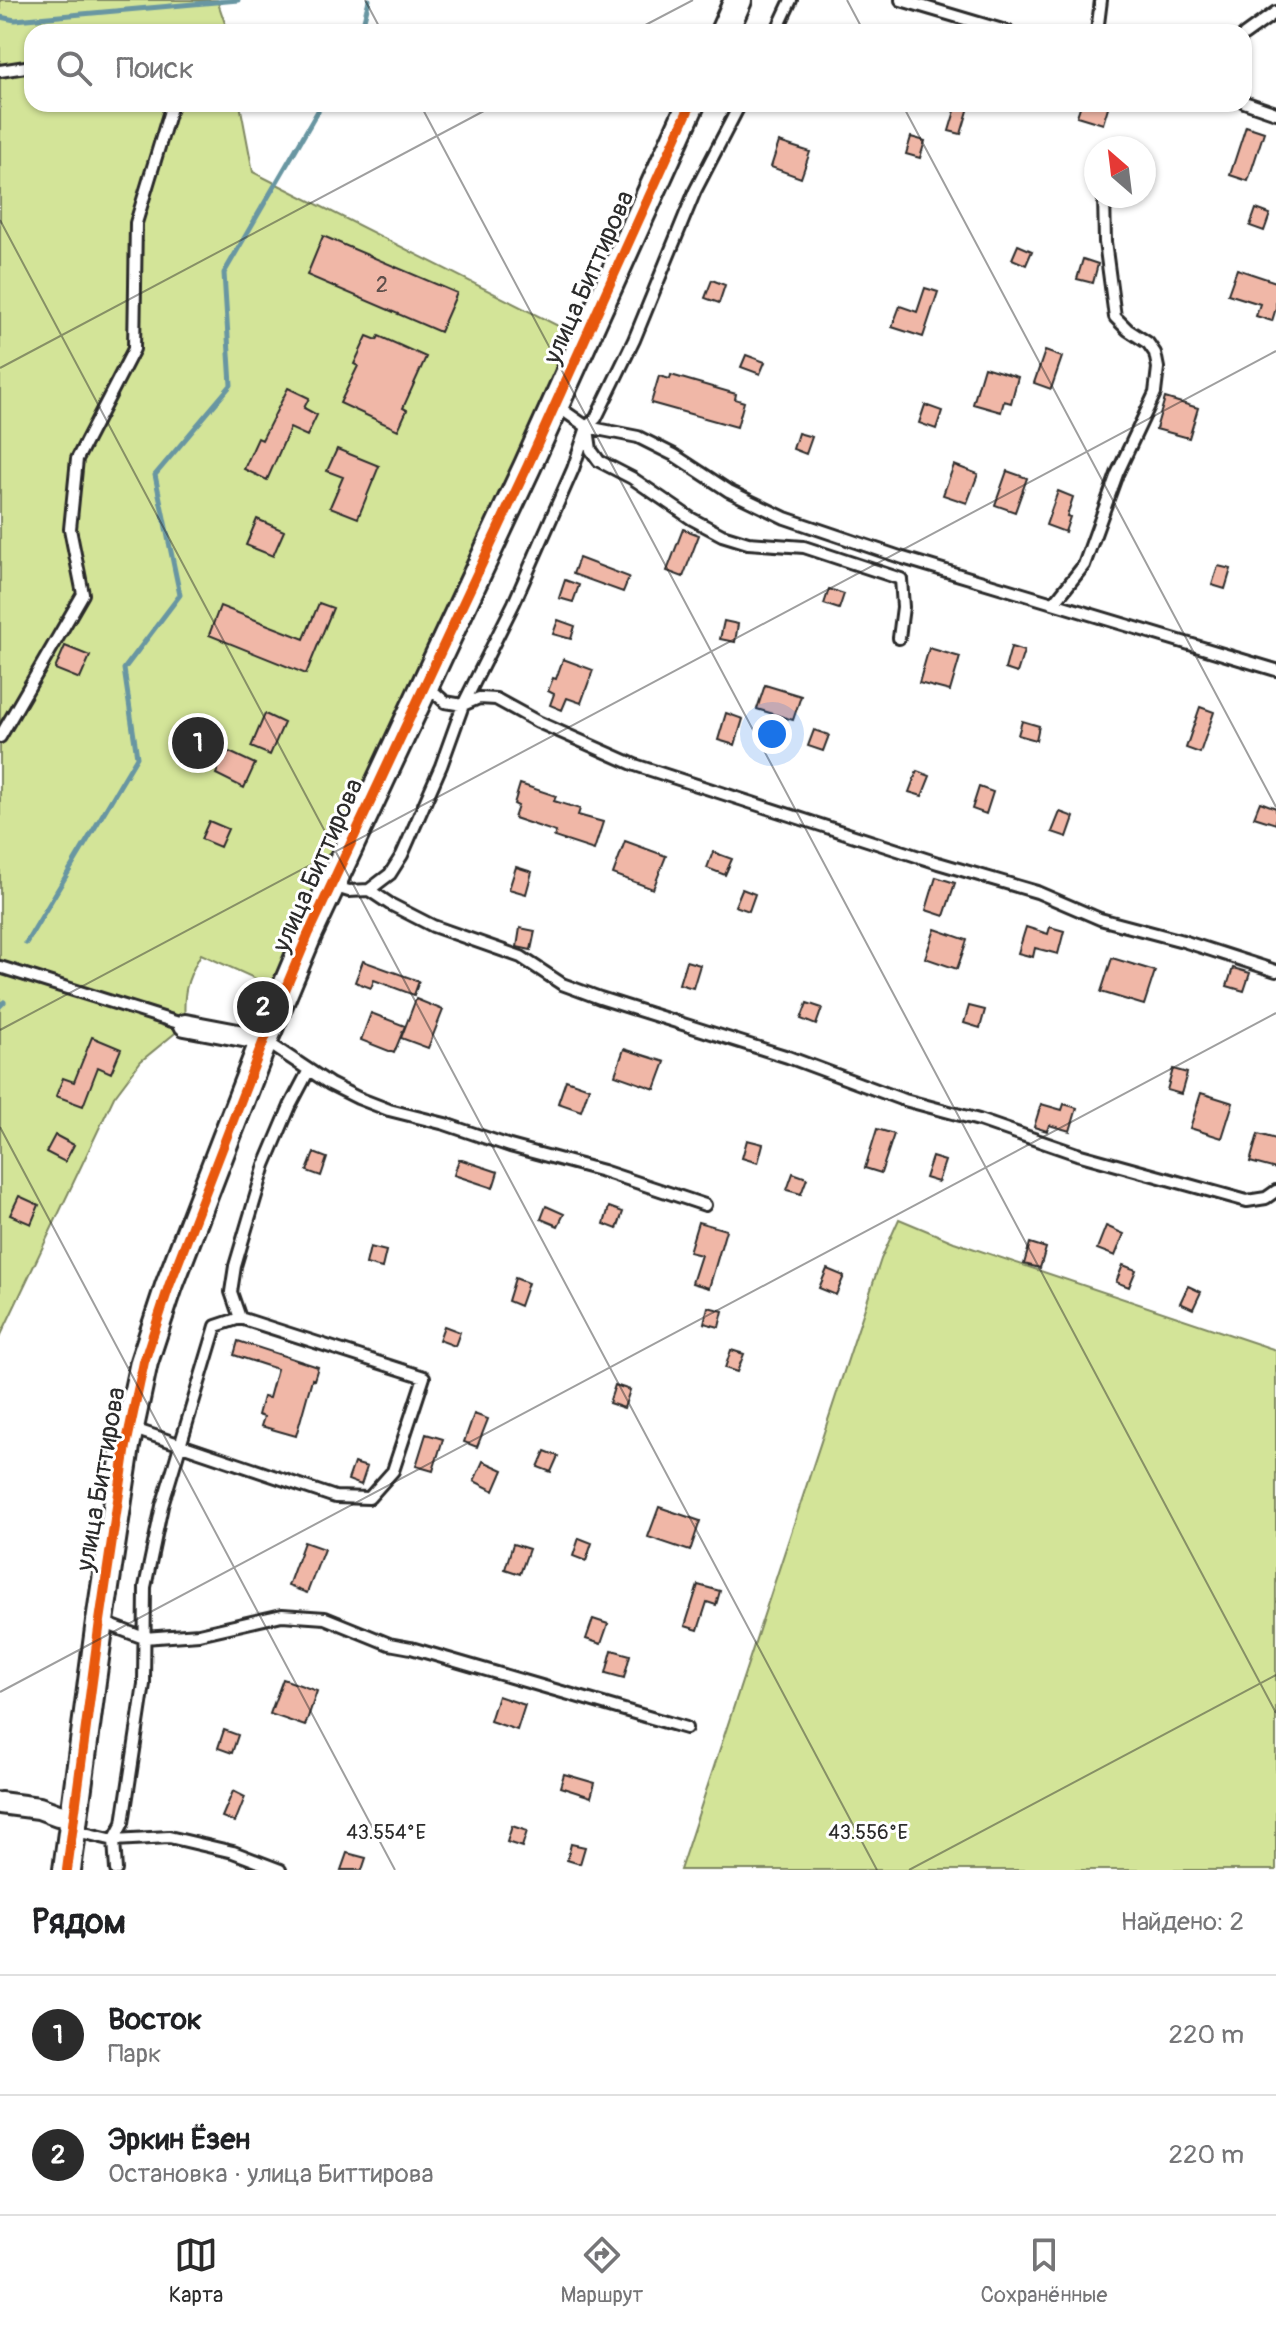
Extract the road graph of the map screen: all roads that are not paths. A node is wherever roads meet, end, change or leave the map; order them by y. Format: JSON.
{"nodes":[{"id":1,"x":738,"y":0,"type":"edge"},
{"id":2,"x":791,"y":0,"type":"edge"},
{"id":3,"x":901,"y":0,"type":"edge"},
{"id":4,"x":1101,"y":0,"type":"edge"},
{"id":5,"x":1276,"y":12,"type":"edge"},
{"id":6,"x":728,"y":24,"type":"edge"},
{"id":7,"x":780,"y":24,"type":"edge"},
{"id":8,"x":982,"y":24,"type":"edge"},
{"id":9,"x":1098,"y":24,"type":"edge"},
{"id":10,"x":1252,"y":29,"type":"edge"},
{"id":11,"x":24,"y":67,"type":"edge"},
{"id":12,"x":0,"y":71,"type":"edge"},
{"id":13,"x":1252,"y":105,"type":"edge"},
{"id":14,"x":170,"y":112,"type":"edge"},
{"id":15,"x":687,"y":112,"type":"edge"},
{"id":16,"x":736,"y":112,"type":"edge"},
{"id":17,"x":1276,"y":113,"type":"edge"},
{"id":18,"x":1104,"y":208,"type":"edge"},
{"id":19,"x":555,"y":405,"type":"junction"},
{"id":20,"x":587,"y":427,"type":"junction"},
{"id":21,"x":1054,"y":603,"type":"junction"},
{"id":22,"x":899,"y":638,"type":"dead end"},
{"id":23,"x":1276,"y":670,"type":"edge"},
{"id":24,"x":425,"y":684,"type":"junction"},
{"id":25,"x":463,"y":705,"type":"junction"},
{"id":26,"x":0,"y":737,"type":"edge"},
{"id":27,"x":331,"y":885,"type":"junction"},
{"id":28,"x":369,"y":890,"type":"junction"},
{"id":29,"x":0,"y":967,"type":"edge"},
{"id":30,"x":1276,"y":971,"type":"edge"},
{"id":31,"x":185,"y":1025,"type":"joint"},
{"id":32,"x":264,"y":1040,"type":"junction"},
{"id":33,"x":309,"y":1070,"type":"junction"},
{"id":34,"x":1276,"y":1191,"type":"edge"},
{"id":35,"x":705,"y":1205,"type":"dead end"},
{"id":36,"x":240,"y":1318,"type":"junction"},
{"id":37,"x":129,"y":1428,"type":"junction"},
{"id":38,"x":180,"y":1445,"type":"junction"},
{"id":39,"x":100,"y":1621,"type":"junction"},
{"id":40,"x":144,"y":1638,"type":"junction"},
{"id":41,"x":686,"y":1728,"type":"dead end"},
{"id":42,"x":0,"y":1803,"type":"edge"},
{"id":43,"x":73,"y":1823,"type":"junction"},
{"id":44,"x":114,"y":1840,"type":"junction"},
{"id":45,"x":67,"y":1870,"type":"edge"},
{"id":46,"x":116,"y":1870,"type":"edge"},
{"id":47,"x":280,"y":1870,"type":"edge"}],
"edges":[{"from":1,"to":6,"type":"street"},
{"from":2,"to":7,"type":"lane"},
{"from":3,"to":8,"type":"lane"},
{"from":4,"to":9,"type":"lane"},
{"from":5,"to":10,"type":"lane"},
{"from":11,"to":12,"type":"lane"},
{"from":13,"to":17,"type":"lane"},
{"from":14,"to":26,"type":"lane"},
{"from":15,"to":19,"type":"street","name":"улица Биттирова"},
{"from":16,"to":20,"type":"lane"},
{"from":18,"to":21,"type":"lane"},
{"from":19,"to":20,"type":"lane"},
{"from":19,"to":24,"type":"street","name":"улица Биттирова"},
{"from":20,"to":21,"type":"lane"},
{"from":20,"to":22,"type":"lane"},
{"from":20,"to":25,"type":"lane"},
{"from":21,"to":23,"type":"lane"},
{"from":24,"to":25,"type":"lane"},
{"from":24,"to":27,"type":"street","name":"улица Биттирова"},
{"from":25,"to":28,"type":"lane"},
{"from":25,"to":30,"type":"lane"},
{"from":27,"to":28,"type":"lane"},
{"from":27,"to":32,"type":"street","name":"улица Биттирова"},
{"from":28,"to":34,"type":"lane"},
{"from":29,"to":31,"type":"lane"},
{"from":31,"to":32,"type":"street"},
{"from":32,"to":33,"type":"lane"},
{"from":32,"to":37,"type":"street","name":"улица Биттирова"},
{"from":33,"to":35,"type":"lane"},
{"from":33,"to":36,"type":"lane"},
{"from":36,"to":38,"type":"lane"},
{"from":36,"to":38,"type":"lane"},
{"from":37,"to":38,"type":"lane"},
{"from":37,"to":39,"type":"street","name":"улица Биттирова"},
{"from":38,"to":40,"type":"lane"},
{"from":39,"to":40,"type":"lane"},
{"from":39,"to":43,"type":"street","name":"улица Биттирова"},
{"from":40,"to":41,"type":"lane"},
{"from":40,"to":44,"type":"lane"},
{"from":42,"to":43,"type":"street"},
{"from":43,"to":44,"type":"lane"},
{"from":43,"to":45,"type":"street","name":"улица Биттирова"},
{"from":44,"to":46,"type":"lane"},
{"from":44,"to":47,"type":"lane"}]}
